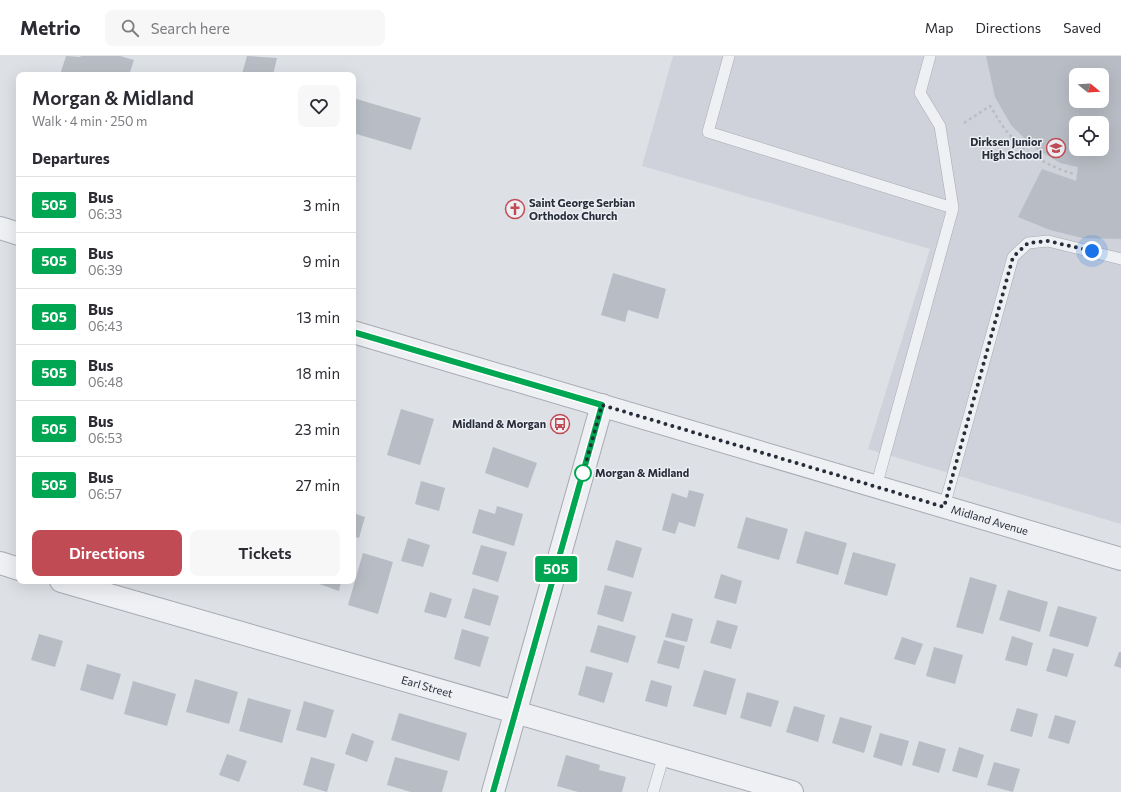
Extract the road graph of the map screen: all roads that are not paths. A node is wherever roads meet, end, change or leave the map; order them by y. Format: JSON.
{"nodes":[{"id":1,"x":729,"y":56,"type":"edge"},
{"id":2,"x":930,"y":56,"type":"edge"},
{"id":3,"x":953,"y":208,"type":"junction"},
{"id":4,"x":0,"y":228,"type":"edge"},
{"id":5,"x":16,"y":233,"type":"edge"},
{"id":6,"x":1121,"y":258,"type":"edge"},
{"id":7,"x":356,"y":333,"type":"edge"},
{"id":8,"x":602,"y":405,"type":"junction"},
{"id":9,"x":876,"y":487,"type":"junction"},
{"id":10,"x":944,"y":507,"type":"junction"},
{"id":11,"x":1121,"y":559,"type":"edge"},
{"id":12,"x":0,"y":563,"type":"edge"},
{"id":13,"x":16,"y":568,"type":"edge"},
{"id":14,"x":71,"y":584,"type":"edge"},
{"id":15,"x":516,"y":712,"type":"junction"},
{"id":16,"x":664,"y":755,"type":"junction"},
{"id":17,"x":493,"y":792,"type":"edge"},
{"id":18,"x":653,"y":792,"type":"edge"},
{"id":19,"x":792,"y":792,"type":"edge"}],
"edges":[{"from":1,"to":3,"type":"lane"},
{"from":2,"to":3,"type":"lane"},
{"from":3,"to":9,"type":"lane"},
{"from":4,"to":5,"type":"street"},
{"from":6,"to":10,"type":"lane"},
{"from":7,"to":8,"type":"street","name":"Midland Avenue"},
{"from":8,"to":9,"type":"street","name":"Midland Avenue"},
{"from":8,"to":15,"type":"street"},
{"from":9,"to":10,"type":"street","name":"Midland Avenue"},
{"from":10,"to":11,"type":"street","name":"Midland Avenue"},
{"from":12,"to":13,"type":"street"},
{"from":14,"to":15,"type":"street","name":"Earl Street"},
{"from":15,"to":16,"type":"street","name":"Earl Street"},
{"from":15,"to":17,"type":"street"},
{"from":16,"to":18,"type":"lane"},
{"from":16,"to":19,"type":"street","name":"Earl Street"}]}
